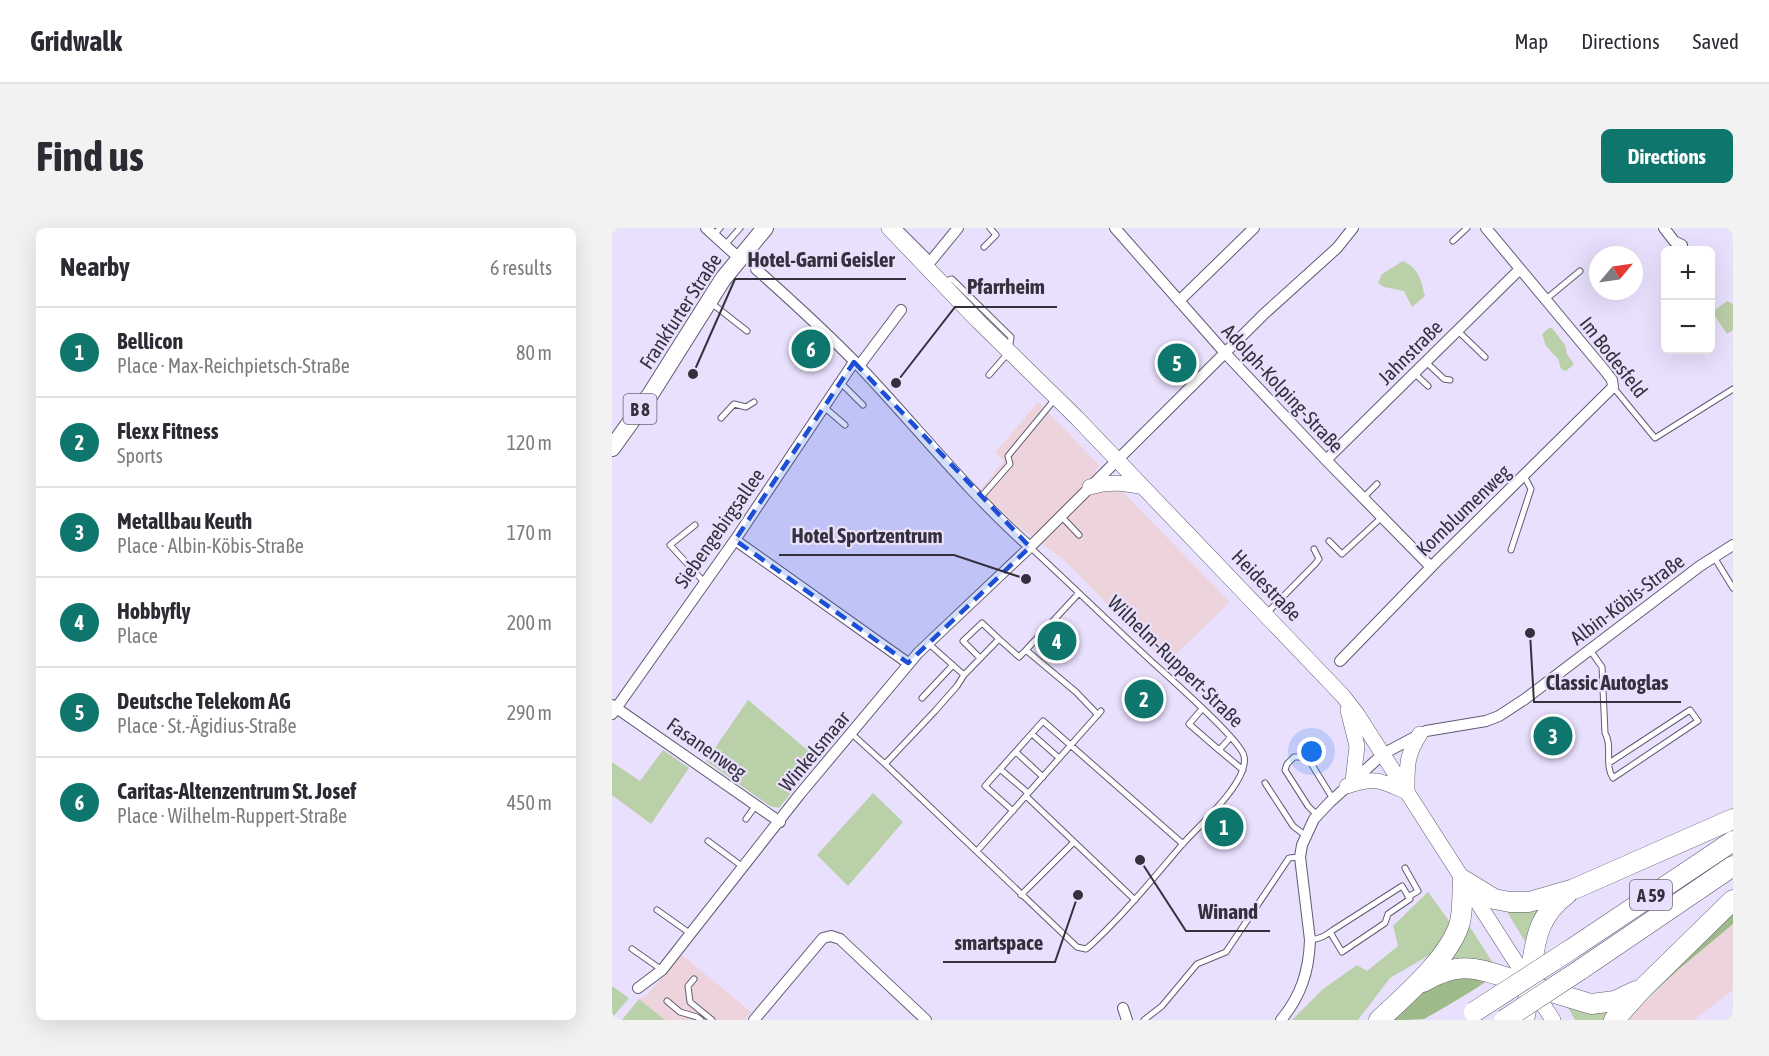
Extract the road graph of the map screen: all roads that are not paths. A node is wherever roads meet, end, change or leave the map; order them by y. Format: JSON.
{"nodes":[{"id":1,"x":740,"y":228,"type":"edge"},
{"id":2,"x":765,"y":228,"type":"edge"},
{"id":3,"x":889,"y":228,"type":"edge"},
{"id":4,"x":899,"y":228,"type":"edge"},
{"id":5,"x":958,"y":228,"type":"edge"},
{"id":6,"x":990,"y":228,"type":"edge"},
{"id":7,"x":1115,"y":228,"type":"edge"},
{"id":8,"x":1254,"y":228,"type":"edge"},
{"id":9,"x":1353,"y":228,"type":"edge"},
{"id":10,"x":1467,"y":228,"type":"edge"},
{"id":11,"x":1485,"y":228,"type":"edge"},
{"id":12,"x":1664,"y":228,"type":"edge"},
{"id":13,"x":713,"y":230,"type":"edge"},
{"id":14,"x":1453,"y":241,"type":"dead end"},
{"id":15,"x":725,"y":245,"type":"junction"},
{"id":16,"x":1682,"y":246,"type":"dead end"},
{"id":17,"x":984,"y":247,"type":"dead end"},
{"id":18,"x":740,"y":258,"type":"junction"},
{"id":19,"x":929,"y":264,"type":"junction"},
{"id":20,"x":756,"y":269,"type":"dead end"},
{"id":21,"x":1519,"y":270,"type":"junction"},
{"id":22,"x":1580,"y":271,"type":"dead end"},
{"id":23,"x":1545,"y":300,"type":"junction"},
{"id":24,"x":709,"y":301,"type":"junction"},
{"id":25,"x":1179,"y":301,"type":"junction"},
{"id":26,"x":901,"y":310,"type":"dead end"},
{"id":27,"x":747,"y":331,"type":"dead end"},
{"id":28,"x":1457,"y":331,"type":"junction"},
{"id":29,"x":1009,"y":352,"type":"junction"},
{"id":30,"x":1226,"y":354,"type":"junction"},
{"id":31,"x":1485,"y":357,"type":"dead end"},
{"id":32,"x":1426,"y":362,"type":"junction"},
{"id":33,"x":856,"y":364,"type":"junction"},
{"id":34,"x":1414,"y":373,"type":"junction"},
{"id":35,"x":989,"y":375,"type":"dead end"},
{"id":36,"x":1450,"y":380,"type":"dead end"},
{"id":37,"x":841,"y":383,"type":"junction"},
{"id":38,"x":1428,"y":386,"type":"dead end"},
{"id":39,"x":1613,"y":387,"type":"junction"},
{"id":40,"x":1733,"y":389,"type":"edge"},
{"id":41,"x":1056,"y":398,"type":"junction"},
{"id":42,"x":754,"y":402,"type":"dead end"},
{"id":43,"x":863,"y":405,"type":"dead end"},
{"id":44,"x":824,"y":407,"type":"junction"},
{"id":45,"x":721,"y":418,"type":"dead end"},
{"id":46,"x":845,"y":425,"type":"dead end"},
{"id":47,"x":612,"y":448,"type":"edge"},
{"id":48,"x":1118,"y":460,"type":"junction"},
{"id":49,"x":1326,"y":460,"type":"junction"},
{"id":50,"x":1524,"y":477,"type":"junction"},
{"id":51,"x":1377,"y":484,"type":"dead end"},
{"id":52,"x":1090,"y":487,"type":"junction"},
{"id":53,"x":1143,"y":487,"type":"junction"},
{"id":54,"x":980,"y":498,"type":"junction"},
{"id":55,"x":1363,"y":498,"type":"junction"},
{"id":56,"x":1061,"y":516,"type":"junction"},
{"id":57,"x":1382,"y":517,"type":"junction"},
{"id":58,"x":695,"y":525,"type":"dead end"},
{"id":59,"x":1079,"y":535,"type":"dead end"},
{"id":60,"x":735,"y":540,"type":"junction"},
{"id":61,"x":1329,"y":541,"type":"dead end"},
{"id":62,"x":1733,"y":544,"type":"edge"},
{"id":63,"x":1030,"y":547,"type":"junction"},
{"id":64,"x":1314,"y":549,"type":"dead end"},
{"id":65,"x":1511,"y":550,"type":"dead end"},
{"id":66,"x":1714,"y":557,"type":"junction"},
{"id":67,"x":1431,"y":567,"type":"junction"},
{"id":68,"x":704,"y":582,"type":"junction"},
{"id":69,"x":1733,"y":588,"type":"edge"},
{"id":70,"x":1079,"y":592,"type":"junction"},
{"id":71,"x":1266,"y":615,"type":"junction"},
{"id":72,"x":999,"y":639,"type":"junction"},
{"id":73,"x":928,"y":643,"type":"junction"},
{"id":74,"x":1026,"y":650,"type":"junction"},
{"id":75,"x":1590,"y":650,"type":"junction"},
{"id":76,"x":980,"y":658,"type":"junction"},
{"id":77,"x":1340,"y":661,"type":"dead end"},
{"id":78,"x":908,"y":663,"type":"junction"},
{"id":79,"x":953,"y":666,"type":"junction"},
{"id":80,"x":964,"y":675,"type":"junction"},
{"id":81,"x":1343,"y":696,"type":"junction"},
{"id":82,"x":922,"y":698,"type":"dead end"},
{"id":83,"x":614,"y":709,"type":"edge"},
{"id":84,"x":1202,"y":709,"type":"junction"},
{"id":85,"x":852,"y":734,"type":"junction"},
{"id":86,"x":1032,"y":734,"type":"junction"},
{"id":87,"x":1420,"y":734,"type":"junction"},
{"id":88,"x":1231,"y":737,"type":"junction"},
{"id":89,"x":1070,"y":745,"type":"junction"},
{"id":90,"x":1219,"y":750,"type":"junction"},
{"id":91,"x":1016,"y":752,"type":"junction"},
{"id":92,"x":1383,"y":754,"type":"junction"},
{"id":93,"x":1059,"y":758,"type":"junction"},
{"id":94,"x":1609,"y":763,"type":"junction"},
{"id":95,"x":885,"y":764,"type":"junction"},
{"id":96,"x":1000,"y":769,"type":"junction"},
{"id":97,"x":1242,"y":770,"type":"junction"},
{"id":98,"x":1043,"y":777,"type":"junction"},
{"id":99,"x":1265,"y":783,"type":"dead end"},
{"id":100,"x":1350,"y":783,"type":"junction"},
{"id":101,"x":1407,"y":792,"type":"junction"},
{"id":102,"x":1027,"y":795,"type":"junction"},
{"id":103,"x":1333,"y":799,"type":"junction"},
{"id":104,"x":756,"y":805,"type":"junction"},
{"id":105,"x":1013,"y":811,"type":"junction"},
{"id":106,"x":1318,"y":816,"type":"junction"},
{"id":107,"x":746,"y":819,"type":"dead end"},
{"id":108,"x":1733,"y":819,"type":"edge"},
{"id":109,"x":780,"y":822,"type":"junction"},
{"id":110,"x":1306,"y":836,"type":"junction"},
{"id":111,"x":708,"y":841,"type":"dead end"},
{"id":112,"x":1733,"y":841,"type":"edge"},
{"id":113,"x":1074,"y":842,"type":"junction"},
{"id":114,"x":1183,"y":844,"type":"junction"},
{"id":115,"x":977,"y":851,"type":"junction"},
{"id":116,"x":1300,"y":857,"type":"junction"},
{"id":117,"x":1733,"y":866,"type":"edge"},
{"id":118,"x":744,"y":868,"type":"junction"},
{"id":119,"x":1405,"y":868,"type":"dead end"},
{"id":120,"x":1462,"y":880,"type":"junction"},
{"id":121,"x":1574,"y":889,"type":"junction"},
{"id":122,"x":1021,"y":894,"type":"junction"},
{"id":123,"x":1408,"y":897,"type":"junction"},
{"id":124,"x":1135,"y":900,"type":"junction"},
{"id":125,"x":1733,"y":900,"type":"edge"},
{"id":126,"x":657,"y":909,"type":"dead end"},
{"id":127,"x":1330,"y":932,"type":"junction"},
{"id":128,"x":691,"y":934,"type":"junction"},
{"id":129,"x":1310,"y":940,"type":"junction"},
{"id":130,"x":632,"y":949,"type":"dead end"},
{"id":131,"x":662,"y":970,"type":"junction"},
{"id":132,"x":694,"y":979,"type":"dead end"},
{"id":133,"x":1530,"y":985,"type":"junction"},
{"id":134,"x":1644,"y":987,"type":"junction"},
{"id":135,"x":638,"y":988,"type":"dead end"},
{"id":136,"x":1410,"y":990,"type":"junction"},
{"id":137,"x":667,"y":1001,"type":"dead end"},
{"id":138,"x":1124,"y":1008,"type":"dead end"},
{"id":139,"x":1468,"y":1016,"type":"edge"},
{"id":140,"x":701,"y":1020,"type":"edge"},
{"id":141,"x":712,"y":1020,"type":"edge"},
{"id":142,"x":754,"y":1020,"type":"edge"},
{"id":143,"x":926,"y":1020,"type":"edge"},
{"id":144,"x":1127,"y":1020,"type":"edge"},
{"id":145,"x":1144,"y":1020,"type":"edge"},
{"id":146,"x":1281,"y":1020,"type":"edge"},
{"id":147,"x":1379,"y":1020,"type":"edge"},
{"id":148,"x":1504,"y":1020,"type":"edge"},
{"id":149,"x":1524,"y":1020,"type":"edge"},
{"id":150,"x":1553,"y":1020,"type":"edge"},
{"id":151,"x":1614,"y":1020,"type":"edge"}],
"edges":[{"from":1,"to":15,"type":"lane"},
{"from":2,"to":18,"type":"main road","name":"Frankfurter Straße","number":"B 8"},
{"from":3,"to":19,"type":"main road","name":"Heidestraße"},
{"from":4,"to":19,"type":"lane"},
{"from":5,"to":19,"type":"street"},
{"from":6,"to":17,"type":"lane"},
{"from":7,"to":25,"type":"street","name":"Adolph-Kolping-Straße"},
{"from":8,"to":25,"type":"street"},
{"from":9,"to":30,"type":"street"},
{"from":10,"to":14,"type":"lane"},
{"from":11,"to":21,"type":"street","name":"Im Bodesfeld"},
{"from":12,"to":16,"type":"street"},
{"from":13,"to":15,"type":"street"},
{"from":15,"to":18,"type":"street"},
{"from":18,"to":24,"type":"main road","name":"Frankfurter Straße","number":"B 8"},
{"from":19,"to":29,"type":"main road","name":"Heidestraße"},
{"from":20,"to":33,"type":"street","name":"Wilhelm-Ruppert-Straße"},
{"from":21,"to":23,"type":"street","name":"Im Bodesfeld"},
{"from":21,"to":28,"type":"street","name":"Jahnstraße"},
{"from":22,"to":23,"type":"lane"},
{"from":23,"to":39,"type":"street","name":"Im Bodesfeld"},
{"from":24,"to":27,"type":"lane"},
{"from":24,"to":47,"type":"main road","name":"Frankfurter Straße","number":"B 8"},
{"from":25,"to":30,"type":"street","name":"Adolph-Kolping-Straße"},
{"from":26,"to":33,"type":"street","name":"Siebengebirgsallee"},
{"from":28,"to":31,"type":"lane"},
{"from":28,"to":32,"type":"street","name":"Jahnstraße"},
{"from":29,"to":35,"type":"lane"},
{"from":29,"to":41,"type":"main road","name":"Heidestraße"},
{"from":30,"to":48,"type":"street"},
{"from":30,"to":49,"type":"street","name":"Adolph-Kolping-Straße"},
{"from":32,"to":34,"type":"street","name":"Jahnstraße"},
{"from":32,"to":36,"type":"lane"},
{"from":33,"to":37,"type":"street","name":"Siebengebirgsallee"},
{"from":33,"to":54,"type":"street","name":"Wilhelm-Ruppert-Straße"},
{"from":34,"to":38,"type":"lane"},
{"from":34,"to":49,"type":"street","name":"Jahnstraße"},
{"from":37,"to":43,"type":"lane"},
{"from":37,"to":44,"type":"street","name":"Siebengebirgsallee"},
{"from":39,"to":40,"type":"lane","name":"Im Bodesfeld"},
{"from":39,"to":50,"type":"street","name":"Kornblumenweg"},
{"from":41,"to":48,"type":"main road","name":"Heidestraße"},
{"from":41,"to":54,"type":"lane"},
{"from":42,"to":45,"type":"lane"},
{"from":44,"to":46,"type":"lane"},
{"from":44,"to":60,"type":"street","name":"Siebengebirgsallee"},
{"from":48,"to":52,"type":"street"},
{"from":48,"to":53,"type":"main road","name":"Heidestraße"},
{"from":49,"to":55,"type":"street","name":"Adolph-Kolping-Straße"},
{"from":50,"to":65,"type":"lane"},
{"from":50,"to":67,"type":"street","name":"Kornblumenweg"},
{"from":51,"to":55,"type":"lane"},
{"from":52,"to":53,"type":"main road"},
{"from":52,"to":56,"type":"street"},
{"from":53,"to":71,"type":"main road","name":"Heidestraße"},
{"from":54,"to":63,"type":"street","name":"Wilhelm-Ruppert-Straße"},
{"from":55,"to":57,"type":"street","name":"Adolph-Kolping-Straße"},
{"from":56,"to":59,"type":"lane"},
{"from":56,"to":63,"type":"street"},
{"from":57,"to":61,"type":"lane"},
{"from":57,"to":67,"type":"street","name":"Adolph-Kolping-Straße"},
{"from":58,"to":68,"type":"lane"},
{"from":60,"to":68,"type":"street","name":"Siebengebirgsallee"},
{"from":60,"to":78,"type":"street"},
{"from":62,"to":66,"type":"street","name":"Albin-Köbis-Straße"},
{"from":63,"to":70,"type":"lane","name":"Wilhelm-Ruppert-Straße"},
{"from":63,"to":73,"type":"street","name":"Winkelsmaar"},
{"from":64,"to":71,"type":"lane"},
{"from":66,"to":69,"type":"lane"},
{"from":66,"to":75,"type":"street","name":"Albin-Köbis-Straße"},
{"from":67,"to":77,"type":"street","name":"Kornblumenweg"},
{"from":68,"to":83,"type":"street","name":"Siebengebirgsallee"},
{"from":70,"to":74,"type":"lane"},
{"from":70,"to":84,"type":"lane","name":"Wilhelm-Ruppert-Straße"},
{"from":71,"to":81,"type":"main road","name":"Heidestraße"},
{"from":72,"to":74,"type":"lane"},
{"from":72,"to":76,"type":"lane"},
{"from":72,"to":76,"type":"lane"},
{"from":73,"to":78,"type":"street","name":"Winkelsmaar"},
{"from":73,"to":79,"type":"lane"},
{"from":74,"to":89,"type":"lane"},
{"from":75,"to":87,"type":"street","name":"Albin-Köbis-Straße"},
{"from":75,"to":94,"type":"lane"},
{"from":76,"to":80,"type":"lane"},
{"from":78,"to":85,"type":"street","name":"Winkelsmaar"},
{"from":79,"to":80,"type":"lane"},
{"from":79,"to":82,"type":"lane"},
{"from":80,"to":95,"type":"lane"},
{"from":81,"to":92,"type":"main road","name":"Heidestraße"},
{"from":81,"to":100,"type":"main road"},
{"from":83,"to":104,"type":"street","name":"Fasanenweg"},
{"from":84,"to":88,"type":"lane","name":"Wilhelm-Ruppert-Straße"},
{"from":84,"to":90,"type":"lane"},
{"from":85,"to":95,"type":"lane"},
{"from":85,"to":109,"type":"street","name":"Winkelsmaar"},
{"from":86,"to":89,"type":"lane"},
{"from":86,"to":91,"type":"lane"},
{"from":86,"to":93,"type":"lane"},
{"from":87,"to":92,"type":"street","name":"Albin-Köbis-Straße"},
{"from":87,"to":101,"type":"main road"},
{"from":88,"to":90,"type":"lane"},
{"from":88,"to":97,"type":"lane","name":"Wilhelm-Ruppert-Straße"},
{"from":89,"to":93,"type":"lane"},
{"from":89,"to":114,"type":"lane"},
{"from":90,"to":97,"type":"lane"},
{"from":91,"to":96,"type":"lane"},
{"from":91,"to":98,"type":"lane"},
{"from":92,"to":100,"type":"street","name":"Albin-Köbis-Straße"},
{"from":92,"to":101,"type":"main road","name":"Heidestraße"},
{"from":93,"to":98,"type":"lane"},
{"from":94,"to":94,"type":"lane"},
{"from":95,"to":115,"type":"lane"},
{"from":96,"to":102,"type":"lane"},
{"from":96,"to":105,"type":"lane"},
{"from":97,"to":114,"type":"lane"},
{"from":98,"to":102,"type":"lane"},
{"from":99,"to":110,"type":"lane"},
{"from":100,"to":101,"type":"main road"},
{"from":100,"to":103,"type":"street","name":"Albin-Köbis-Straße"},
{"from":101,"to":120,"type":"main road","name":"Heidestraße"},
{"from":102,"to":105,"type":"lane"},
{"from":102,"to":113,"type":"lane"},
{"from":103,"to":106,"type":"street","name":"Albin-Köbis-Straße"},
{"from":103,"to":106,"type":"lane"},
{"from":104,"to":107,"type":"lane"},
{"from":104,"to":109,"type":"street","name":"Fasanenweg"},
{"from":105,"to":115,"type":"lane"},
{"from":106,"to":110,"type":"street","name":"Albin-Köbis-Straße"},
{"from":108,"to":121,"type":"highway"},
{"from":109,"to":118,"type":"street","name":"Winkelsmaar"},
{"from":110,"to":116,"type":"street","name":"Albin-Köbis-Straße"},
{"from":111,"to":118,"type":"lane"},
{"from":112,"to":139,"type":"highway","number":"A 59","bridge":true},
{"from":113,"to":122,"type":"lane"},
{"from":113,"to":124,"type":"lane"},
{"from":114,"to":124,"type":"lane"},
{"from":115,"to":122,"type":"lane"},
{"from":116,"to":129,"type":"street"},
{"from":116,"to":145,"type":"lane"},
{"from":117,"to":148,"type":"highway","number":"A 59","bridge":true},
{"from":118,"to":128,"type":"street","name":"Winkelsmaar"},
{"from":119,"to":123,"type":"lane"},
{"from":120,"to":121,"type":"highway"},
{"from":120,"to":133,"type":"main road","name":"Heidestraße"},
{"from":120,"to":136,"type":"highway"},
{"from":121,"to":133,"type":"highway"},
{"from":122,"to":124,"type":"lane"},
{"from":123,"to":127,"type":"lane"},
{"from":123,"to":127,"type":"lane"},
{"from":125,"to":134,"type":"highway"},
{"from":126,"to":128,"type":"lane"},
{"from":127,"to":129,"type":"lane"},
{"from":128,"to":131,"type":"street","name":"Winkelsmaar"},
{"from":129,"to":146,"type":"street"},
{"from":130,"to":131,"type":"lane"},
{"from":131,"to":135,"type":"street","name":"Winkelsmaar"},
{"from":132,"to":141,"type":"lane"},
{"from":133,"to":134,"type":"highway"},
{"from":133,"to":136,"type":"highway"},
{"from":133,"to":149,"type":"highway"},
{"from":133,"to":150,"type":"main road","name":"Heidestraße"},
{"from":134,"to":151,"type":"highway"},
{"from":136,"to":147,"type":"highway"},
{"from":137,"to":140,"type":"lane"},
{"from":138,"to":144,"type":"street"},
{"from":142,"to":143,"type":"street"}]}
